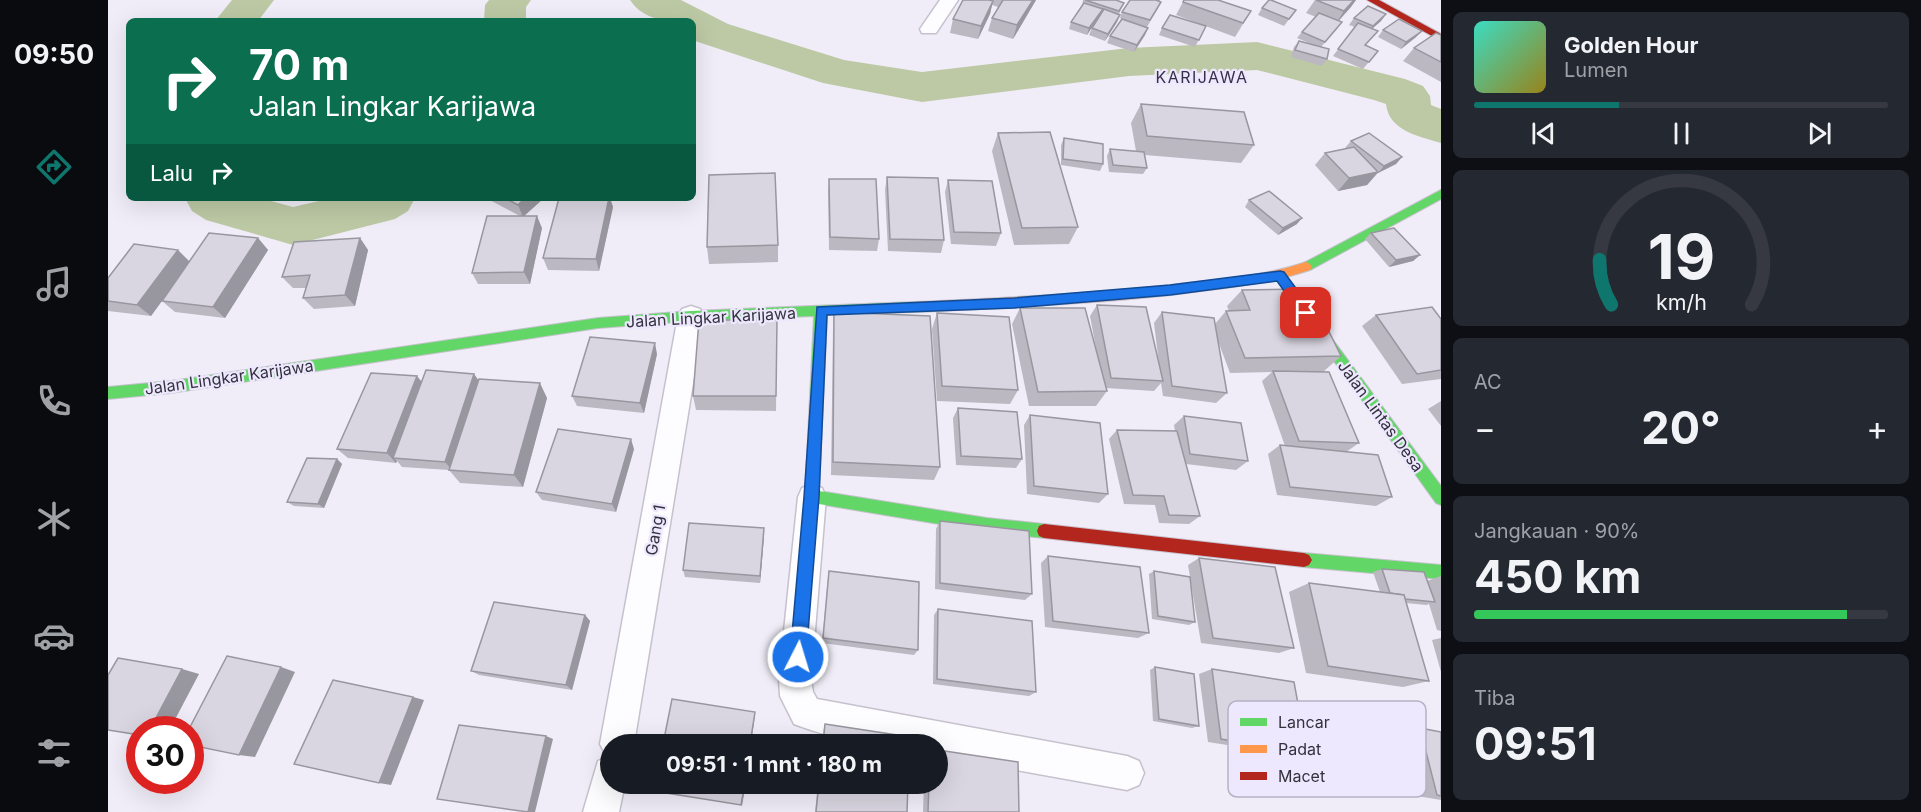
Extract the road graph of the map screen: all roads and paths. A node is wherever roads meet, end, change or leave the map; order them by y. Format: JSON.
{"nodes":[{"id":1,"x":949,"y":0,"type":"edge"},
{"id":2,"x":1372,"y":0,"type":"edge"},
{"id":3,"x":929,"y":29,"type":"dead end"},
{"id":4,"x":1441,"y":38,"type":"edge"},
{"id":5,"x":1441,"y":194,"type":"edge"},
{"id":6,"x":821,"y":311,"type":"junction"},
{"id":7,"x":1306,"y":313,"type":"edge"},
{"id":8,"x":691,"y":316,"type":"junction"},
{"id":9,"x":108,"y":393,"type":"edge"},
{"id":10,"x":812,"y":497,"type":"junction"},
{"id":11,"x":1441,"y":498,"type":"edge"},
{"id":12,"x":1441,"y":572,"type":"edge"},
{"id":13,"x":619,"y":734,"type":"edge"},
{"id":14,"x":1127,"y":773,"type":"dead end"},
{"id":15,"x":605,"y":794,"type":"edge"},
{"id":16,"x":601,"y":812,"type":"edge"}],
"edges":[{"from":1,"to":3,"type":"street"},
{"from":2,"to":4,"type":"main road"},
{"from":5,"to":6,"type":"main road","name":"Jalan Lingkar Karijawa"},
{"from":6,"to":8,"type":"main road","name":"Jalan Lingkar Karijawa"},
{"from":6,"to":10,"type":"main road"},
{"from":7,"to":11,"type":"main road","name":"Jalan Lintas Desa"},
{"from":8,"to":9,"type":"main road","name":"Jalan Lingkar Karijawa"},
{"from":8,"to":13,"type":"street","name":"Gang 1"},
{"from":10,"to":12,"type":"main road"},
{"from":10,"to":14,"type":"street"},
{"from":15,"to":16,"type":"street"}]}
